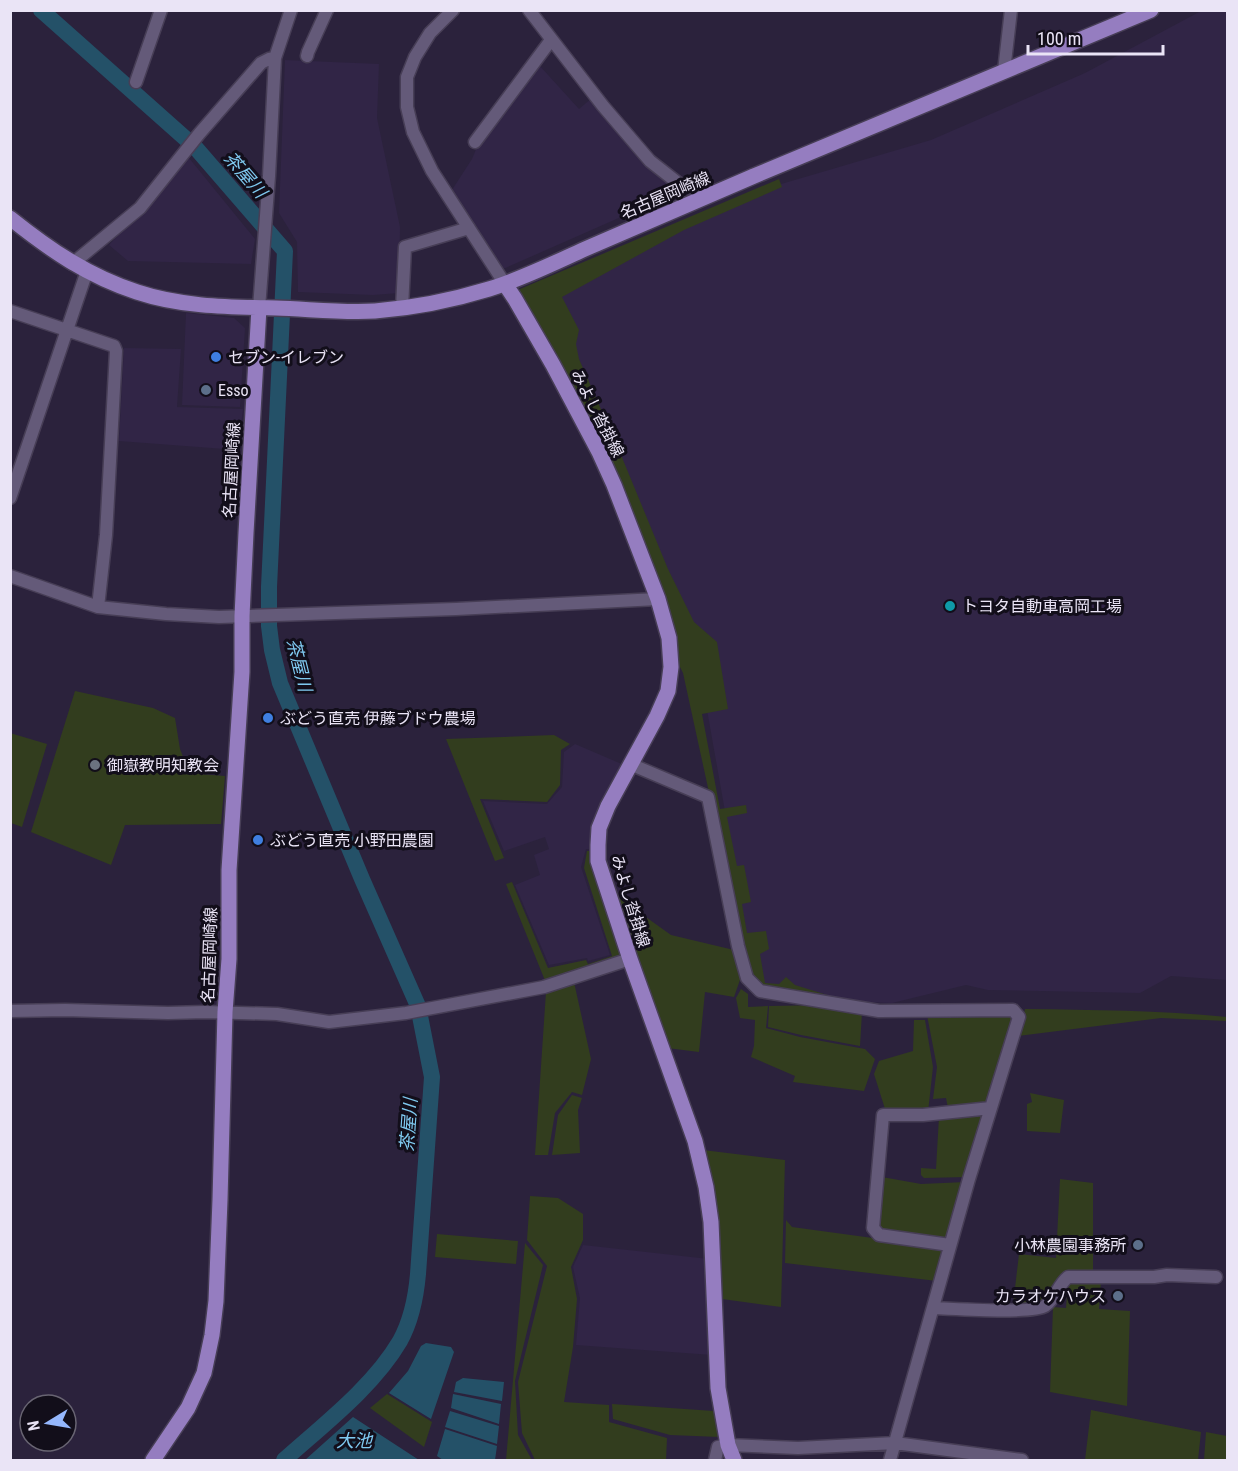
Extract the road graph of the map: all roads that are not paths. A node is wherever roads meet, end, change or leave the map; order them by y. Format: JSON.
{"nodes":[{"id":1,"x":161,"y":10,"type":"edge"},
{"id":2,"x":291,"y":10,"type":"edge"},
{"id":3,"x":327,"y":10,"type":"edge"},
{"id":4,"x":453,"y":10,"type":"edge"},
{"id":5,"x":529,"y":10,"type":"edge"},
{"id":6,"x":1011,"y":10,"type":"edge"},
{"id":7,"x":1151,"y":10,"type":"edge"},
{"id":8,"x":551,"y":40,"type":"junction"},
{"id":9,"x":307,"y":56,"type":"dead end"},
{"id":10,"x":275,"y":58,"type":"junction"},
{"id":11,"x":1004,"y":71,"type":"junction"},
{"id":12,"x":136,"y":82,"type":"dead end"},
{"id":13,"x":474,"y":142,"type":"dead end"},
{"id":14,"x":702,"y":198,"type":"junction"},
{"id":15,"x":10,"y":218,"type":"edge"},
{"id":16,"x":469,"y":228,"type":"junction"},
{"id":17,"x":72,"y":264,"type":"junction"},
{"id":18,"x":87,"y":271,"type":"junction"},
{"id":19,"x":505,"y":284,"type":"junction"},
{"id":20,"x":265,"y":308,"type":"junction"},
{"id":21,"x":402,"y":308,"type":"junction"},
{"id":22,"x":10,"y":311,"type":"edge"},
{"id":23,"x":67,"y":329,"type":"junction"},
{"id":24,"x":16,"y":462,"type":"edge"},
{"id":25,"x":10,"y":498,"type":"edge"},
{"id":26,"x":10,"y":576,"type":"edge"},
{"id":27,"x":658,"y":599,"type":"junction"},
{"id":28,"x":98,"y":607,"type":"junction"},
{"id":29,"x":250,"y":616,"type":"junction"},
{"id":30,"x":630,"y":764,"type":"junction"},
{"id":31,"x":630,"y":959,"type":"junction"},
{"id":32,"x":10,"y":1011,"type":"edge"},
{"id":33,"x":225,"y":1012,"type":"junction"},
{"id":34,"x":991,"y":1108,"type":"junction"},
{"id":35,"x":950,"y":1245,"type":"junction"},
{"id":36,"x":1216,"y":1277,"type":"dead end"},
{"id":37,"x":933,"y":1308,"type":"junction"},
{"id":38,"x":895,"y":1443,"type":"junction"},
{"id":39,"x":728,"y":1445,"type":"junction"},
{"id":40,"x":153,"y":1461,"type":"edge"},
{"id":41,"x":715,"y":1461,"type":"edge"},
{"id":42,"x":734,"y":1461,"type":"edge"},
{"id":43,"x":890,"y":1461,"type":"edge"},
{"id":44,"x":1022,"y":1461,"type":"edge"}],
"edges":[{"from":1,"to":12,"type":"street"},
{"from":2,"to":10,"type":"street"},
{"from":3,"to":9,"type":"street"},
{"from":4,"to":16,"type":"street"},
{"from":5,"to":8,"type":"street"},
{"from":6,"to":11,"type":"street"},
{"from":7,"to":11,"type":"main road","name":"名古屋岡崎線"},
{"from":8,"to":13,"type":"street"},
{"from":8,"to":14,"type":"street"},
{"from":10,"to":17,"type":"street"},
{"from":10,"to":20,"type":"street"},
{"from":11,"to":14,"type":"main road","name":"名古屋岡崎線"},
{"from":14,"to":19,"type":"main road","name":"名古屋岡崎線"},
{"from":15,"to":17,"type":"main road"},
{"from":16,"to":19,"type":"street"},
{"from":16,"to":21,"type":"street"},
{"from":17,"to":18,"type":"main road"},
{"from":18,"to":20,"type":"main road"},
{"from":18,"to":23,"type":"street"},
{"from":19,"to":21,"type":"main road","name":"名古屋岡崎線"},
{"from":19,"to":27,"type":"main road","name":"みよし沓掛線"},
{"from":20,"to":21,"type":"main road","name":"名古屋岡崎線"},
{"from":20,"to":29,"type":"main road","name":"名古屋岡崎線"},
{"from":22,"to":23,"type":"street"},
{"from":23,"to":24,"type":"street"},
{"from":23,"to":28,"type":"street"},
{"from":24,"to":25,"type":"street"},
{"from":26,"to":28,"type":"street"},
{"from":27,"to":29,"type":"street"},
{"from":27,"to":30,"type":"main road","name":"みよし沓掛線"},
{"from":28,"to":29,"type":"street"},
{"from":29,"to":33,"type":"main road","name":"名古屋岡崎線"},
{"from":30,"to":31,"type":"main road","name":"みよし沓掛線"},
{"from":30,"to":34,"type":"street"},
{"from":31,"to":33,"type":"street"},
{"from":31,"to":39,"type":"main road","name":"みよし沓掛線"},
{"from":32,"to":33,"type":"street"},
{"from":33,"to":40,"type":"main road","name":"名古屋岡崎線"},
{"from":34,"to":35,"type":"street"},
{"from":34,"to":35,"type":"street"},
{"from":35,"to":37,"type":"street"},
{"from":36,"to":37,"type":"street"},
{"from":37,"to":38,"type":"street"},
{"from":38,"to":39,"type":"street"},
{"from":38,"to":43,"type":"street"},
{"from":38,"to":44,"type":"street"},
{"from":39,"to":41,"type":"street"},
{"from":39,"to":42,"type":"main road","name":"みよし沓掛線"}]}
